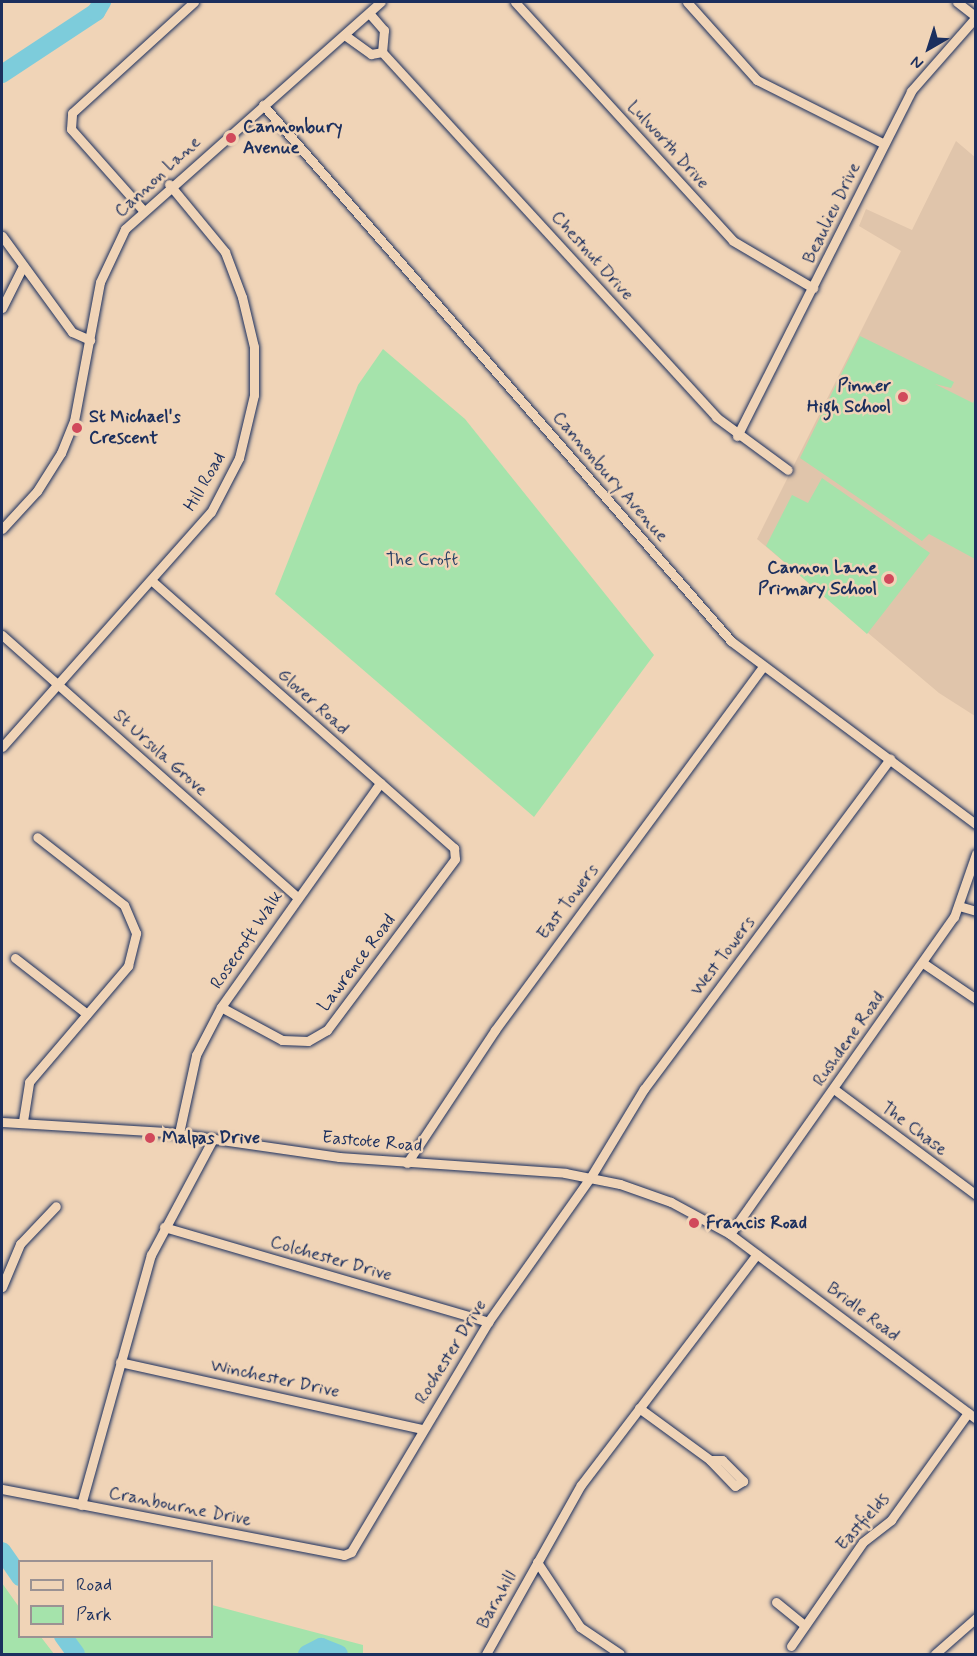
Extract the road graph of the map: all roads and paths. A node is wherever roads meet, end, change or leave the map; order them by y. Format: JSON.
{"nodes":[{"id":1,"x":194,"y":2,"type":"edge"},
{"id":2,"x":381,"y":2,"type":"edge"},
{"id":3,"x":515,"y":2,"type":"edge"},
{"id":4,"x":687,"y":2,"type":"edge"},
{"id":5,"x":957,"y":2,"type":"edge"},
{"id":6,"x":369,"y":13,"type":"junction"},
{"id":7,"x":975,"y":17,"type":"edge"},
{"id":8,"x":346,"y":36,"type":"junction"},
{"id":9,"x":382,"y":52,"type":"junction"},
{"id":10,"x":263,"y":105,"type":"junction"},
{"id":11,"x":884,"y":144,"type":"junction"},
{"id":12,"x":169,"y":184,"type":"junction"},
{"id":13,"x":142,"y":209,"type":"junction"},
{"id":14,"x":2,"y":236,"type":"edge"},
{"id":15,"x":23,"y":266,"type":"junction"},
{"id":16,"x":813,"y":288,"type":"junction"},
{"id":17,"x":2,"y":308,"type":"edge"},
{"id":18,"x":90,"y":340,"type":"junction"},
{"id":19,"x":737,"y":436,"type":"junction"},
{"id":20,"x":788,"y":470,"type":"dead end"},
{"id":21,"x":2,"y":529,"type":"edge"},
{"id":22,"x":151,"y":580,"type":"junction"},
{"id":23,"x":2,"y":635,"type":"edge"},
{"id":24,"x":763,"y":666,"type":"junction"},
{"id":25,"x":57,"y":684,"type":"junction"},
{"id":26,"x":2,"y":747,"type":"edge"},
{"id":27,"x":890,"y":759,"type":"junction"},
{"id":28,"x":380,"y":783,"type":"junction"},
{"id":29,"x":975,"y":824,"type":"edge"},
{"id":30,"x":37,"y":837,"type":"dead end"},
{"id":31,"x":454,"y":848,"type":"joint"},
{"id":32,"x":975,"y":854,"type":"edge"},
{"id":33,"x":296,"y":896,"type":"junction"},
{"id":34,"x":958,"y":906,"type":"junction"},
{"id":35,"x":975,"y":911,"type":"edge"},
{"id":36,"x":15,"y":958,"type":"dead end"},
{"id":37,"x":923,"y":963,"type":"junction"},
{"id":38,"x":975,"y":999,"type":"edge"},
{"id":39,"x":221,"y":1007,"type":"junction"},
{"id":40,"x":87,"y":1014,"type":"junction"},
{"id":41,"x":834,"y":1089,"type":"junction"},
{"id":42,"x":23,"y":1121,"type":"junction"},
{"id":43,"x":2,"y":1122,"type":"edge"},
{"id":44,"x":179,"y":1133,"type":"junction"},
{"id":45,"x":213,"y":1139,"type":"junction"},
{"id":46,"x":407,"y":1162,"type":"junction"},
{"id":47,"x":590,"y":1178,"type":"junction"},
{"id":48,"x":975,"y":1195,"type":"edge"},
{"id":49,"x":56,"y":1206,"type":"dead end"},
{"id":50,"x":164,"y":1227,"type":"junction"},
{"id":51,"x":730,"y":1234,"type":"junction"},
{"id":52,"x":757,"y":1254,"type":"junction"},
{"id":53,"x":2,"y":1287,"type":"edge"},
{"id":54,"x":488,"y":1322,"type":"junction"},
{"id":55,"x":120,"y":1362,"type":"junction"},
{"id":56,"x":639,"y":1408,"type":"junction"},
{"id":57,"x":972,"y":1416,"type":"edge"},
{"id":58,"x":423,"y":1429,"type":"junction"},
{"id":59,"x":710,"y":1460,"type":"dead end"},
{"id":60,"x":2,"y":1489,"type":"edge"},
{"id":61,"x":81,"y":1505,"type":"junction"},
{"id":62,"x":351,"y":1552,"type":"joint"},
{"id":63,"x":537,"y":1562,"type":"junction"},
{"id":64,"x":776,"y":1602,"type":"dead end"},
{"id":65,"x":975,"y":1618,"type":"edge"},
{"id":66,"x":804,"y":1625,"type":"junction"},
{"id":67,"x":791,"y":1646,"type":"dead end"},
{"id":68,"x":486,"y":1654,"type":"edge"},
{"id":69,"x":620,"y":1654,"type":"edge"},
{"id":70,"x":935,"y":1654,"type":"edge"}],
"edges":[{"from":1,"to":13,"type":"street"},
{"from":2,"to":6,"type":"street","name":"Cannon Lane"},
{"from":3,"to":16,"type":"street","name":"Lulworth Drive"},
{"from":4,"to":11,"type":"street"},
{"from":5,"to":7,"type":"street"},
{"from":6,"to":8,"type":"street","name":"Cannon Lane"},
{"from":6,"to":9,"type":"street"},
{"from":7,"to":11,"type":"street","name":"Beaulieu Drive"},
{"from":8,"to":9,"type":"street","name":"Chestnut Drive"},
{"from":8,"to":10,"type":"street","name":"Cannon Lane"},
{"from":9,"to":19,"type":"street","name":"Chestnut Drive"},
{"from":10,"to":12,"type":"street","name":"Cannon Lane"},
{"from":10,"to":24,"type":"street","name":"Cannonbury Avenue"},
{"from":11,"to":16,"type":"street","name":"Beaulieu Drive"},
{"from":12,"to":13,"type":"street","name":"Cannon Lane"},
{"from":12,"to":22,"type":"street","name":"Hill Road"},
{"from":13,"to":18,"type":"street","name":"Cannon Lane"},
{"from":14,"to":15,"type":"street"},
{"from":15,"to":17,"type":"street"},
{"from":15,"to":18,"type":"street"},
{"from":16,"to":19,"type":"street","name":"Beaulieu Drive"},
{"from":18,"to":21,"type":"street","name":"Cannon Lane"},
{"from":19,"to":20,"type":"street","name":"Chestnut Drive"},
{"from":22,"to":25,"type":"street","name":"Hill Road"},
{"from":22,"to":28,"type":"street","name":"Glover Road"},
{"from":23,"to":25,"type":"street","name":"St Ursula Grove"},
{"from":24,"to":27,"type":"street","name":"Cannonbury Avenue"},
{"from":24,"to":46,"type":"street","name":"East Towers"},
{"from":25,"to":26,"type":"street","name":"Hill Road"},
{"from":25,"to":33,"type":"street","name":"St Ursula Grove"},
{"from":27,"to":29,"type":"street","name":"Cannonbury Avenue"},
{"from":27,"to":47,"type":"street","name":"West Towers"},
{"from":28,"to":31,"type":"street","name":"Glover Road"},
{"from":28,"to":33,"type":"street","name":"Rosecroft Walk"},
{"from":30,"to":40,"type":"street"},
{"from":31,"to":39,"type":"street","name":"Lawrence Road"},
{"from":32,"to":34,"type":"street","name":"Rushdene Road"},
{"from":33,"to":39,"type":"street","name":"Rosecroft Walk"},
{"from":34,"to":35,"type":"street"},
{"from":34,"to":37,"type":"street","name":"Rushdene Road"},
{"from":36,"to":40,"type":"street"},
{"from":37,"to":38,"type":"street"},
{"from":37,"to":41,"type":"street","name":"Rushdene Road"},
{"from":39,"to":44,"type":"street","name":"Rosecroft Walk"},
{"from":40,"to":42,"type":"street"},
{"from":41,"to":48,"type":"street","name":"The Chase"},
{"from":41,"to":51,"type":"street","name":"Rushdene Road"},
{"from":42,"to":43,"type":"street","name":"Eastcote Road"},
{"from":42,"to":44,"type":"street","name":"Eastcote Road"},
{"from":44,"to":45,"type":"street","name":"Eastcote Road"},
{"from":45,"to":46,"type":"street","name":"Eastcote Road"},
{"from":45,"to":50,"type":"street"},
{"from":46,"to":47,"type":"street","name":"Eastcote Road"},
{"from":47,"to":51,"type":"street","name":"Eastcote Road"},
{"from":47,"to":54,"type":"street","name":"Rochester Drive"},
{"from":49,"to":53,"type":"street"},
{"from":50,"to":54,"type":"street","name":"Colchester Drive"},
{"from":50,"to":55,"type":"street"},
{"from":51,"to":52,"type":"street","name":"Bridle Road"},
{"from":52,"to":56,"type":"street"},
{"from":52,"to":57,"type":"street","name":"Bridle Road"},
{"from":54,"to":58,"type":"street","name":"Rochester Drive"},
{"from":55,"to":58,"type":"street","name":"Winchester Drive"},
{"from":55,"to":61,"type":"street"},
{"from":56,"to":59,"type":"street"},
{"from":56,"to":63,"type":"street"},
{"from":57,"to":66,"type":"street","name":"Eastfields"},
{"from":58,"to":62,"type":"street","name":"Rochester Drive"},
{"from":60,"to":61,"type":"street","name":"Cranbourne Drive"},
{"from":61,"to":62,"type":"street","name":"Cranbourne Drive"},
{"from":63,"to":68,"type":"street","name":"Barnhill"},
{"from":63,"to":69,"type":"street"},
{"from":64,"to":66,"type":"street"},
{"from":65,"to":70,"type":"street"},
{"from":66,"to":67,"type":"street","name":"Eastfields"}]}
